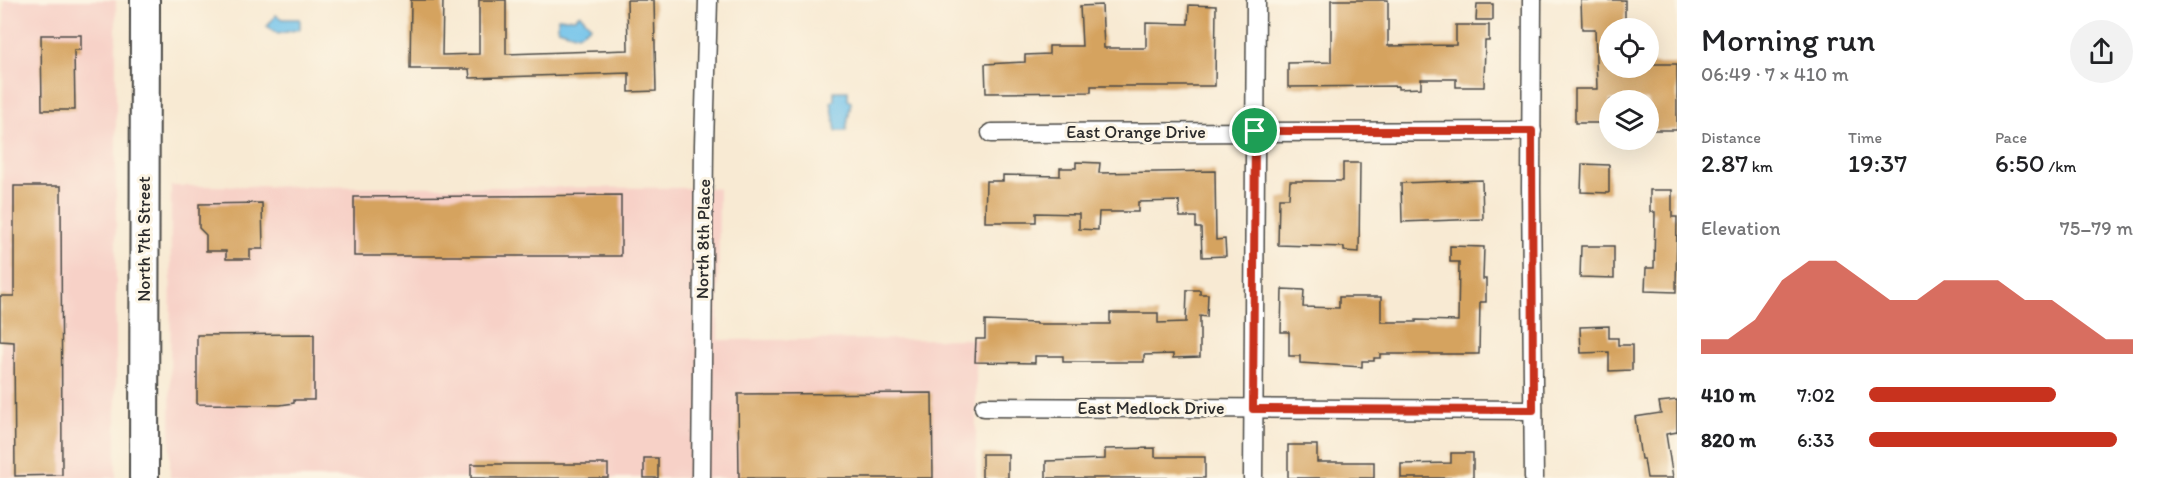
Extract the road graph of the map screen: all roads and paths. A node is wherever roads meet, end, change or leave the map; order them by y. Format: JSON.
{"nodes":[{"id":1,"x":145,"y":0,"type":"edge"},
{"id":2,"x":708,"y":0,"type":"edge"},
{"id":3,"x":1256,"y":0,"type":"edge"},
{"id":4,"x":1532,"y":0,"type":"edge"},
{"id":5,"x":1255,"y":131,"type":"junction"},
{"id":6,"x":1532,"y":131,"type":"junction"},
{"id":7,"x":992,"y":133,"type":"dead end"},
{"id":8,"x":984,"y":407,"type":"dead end"},
{"id":9,"x":1253,"y":409,"type":"junction"},
{"id":10,"x":1533,"y":410,"type":"junction"},
{"id":11,"x":144,"y":478,"type":"edge"},
{"id":12,"x":701,"y":478,"type":"edge"},
{"id":13,"x":1253,"y":478,"type":"edge"},
{"id":14,"x":1534,"y":478,"type":"edge"}],
"edges":[{"from":1,"to":11,"type":"main road","name":"North 7th Street"},
{"from":2,"to":12,"type":"street","name":"North 8th Place"},
{"from":3,"to":5,"type":"street"},
{"from":4,"to":6,"type":"street"},
{"from":5,"to":6,"type":"street","name":"East Orange Drive"},
{"from":5,"to":7,"type":"street","name":"East Orange Drive"},
{"from":5,"to":9,"type":"street"},
{"from":6,"to":10,"type":"street"},
{"from":8,"to":9,"type":"street","name":"East Medlock Drive"},
{"from":9,"to":10,"type":"street","name":"East Medlock Drive"},
{"from":9,"to":13,"type":"street"},
{"from":10,"to":14,"type":"street"}]}
